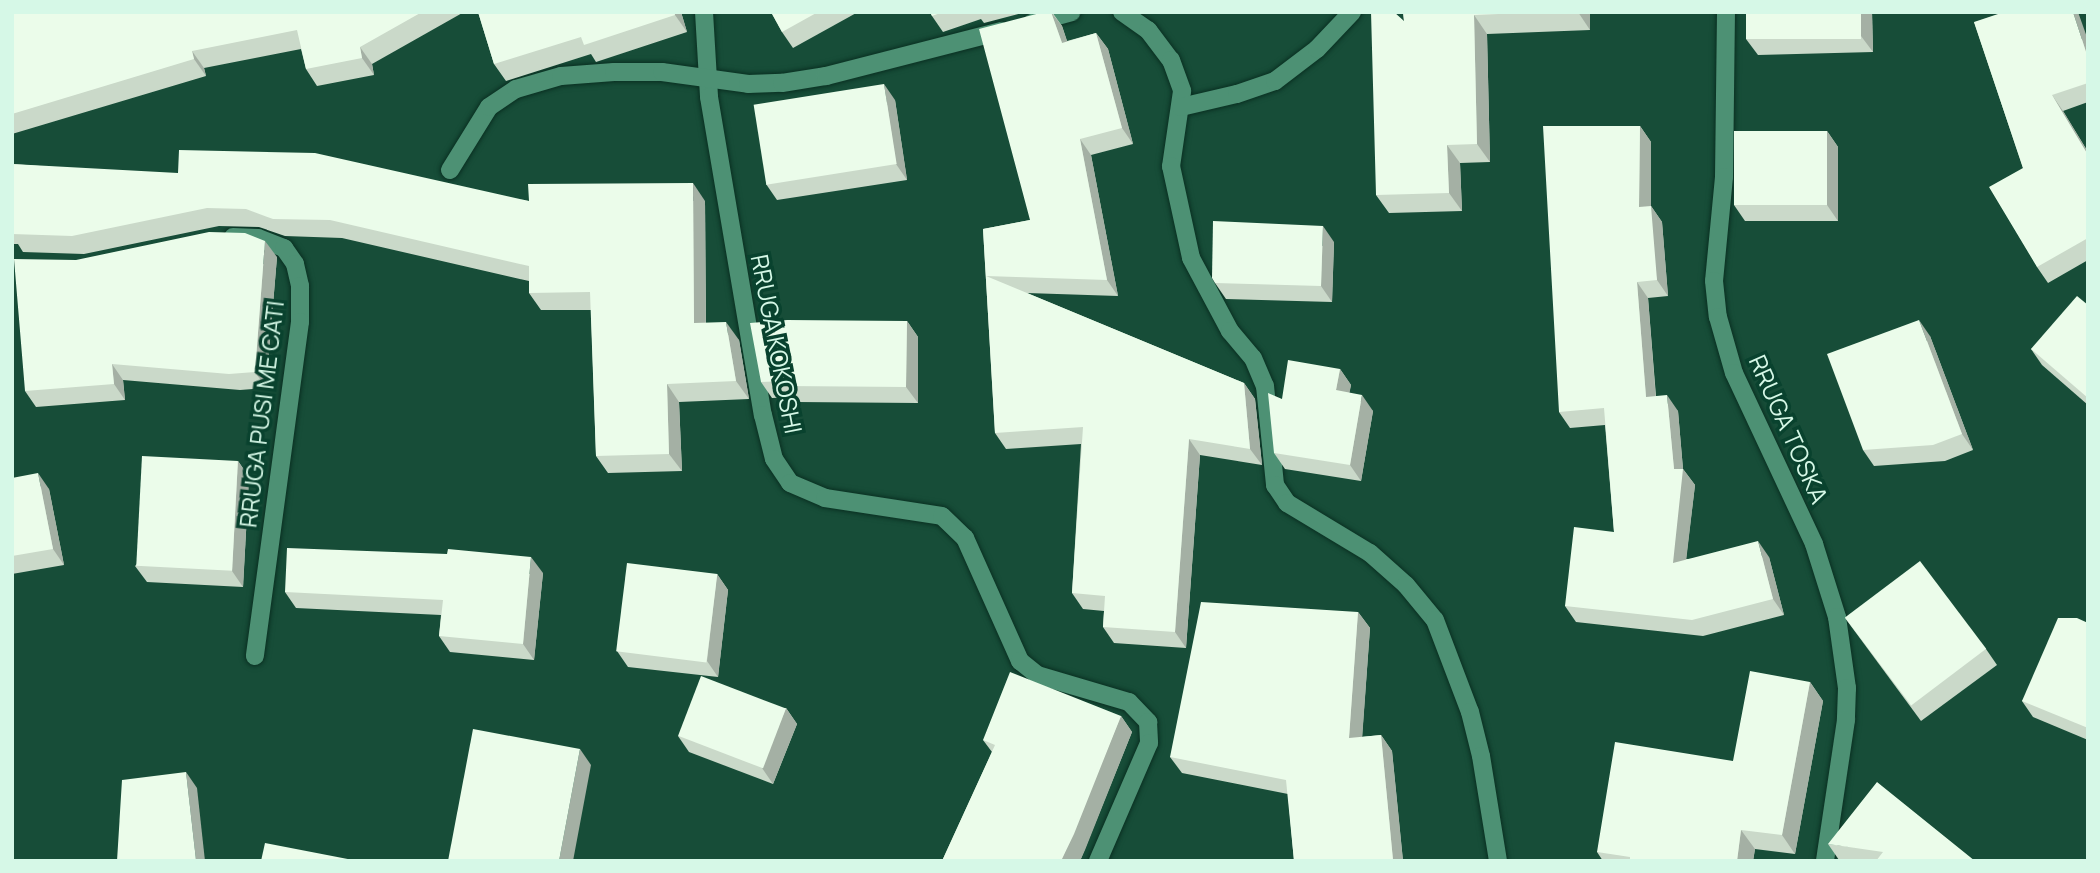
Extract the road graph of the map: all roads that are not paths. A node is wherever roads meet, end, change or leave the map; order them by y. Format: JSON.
{"nodes":[{"id":1,"x":704,"y":12,"type":"edge"},
{"id":2,"x":1072,"y":12,"type":"edge"},
{"id":3,"x":1122,"y":12,"type":"edge"},
{"id":4,"x":1352,"y":12,"type":"edge"},
{"id":5,"x":1726,"y":12,"type":"edge"},
{"id":6,"x":707,"y":78,"type":"junction"},
{"id":7,"x":1181,"y":107,"type":"junction"},
{"id":8,"x":450,"y":170,"type":"dead end"},
{"id":9,"x":219,"y":237,"type":"edge"},
{"id":10,"x":255,"y":656,"type":"dead end"},
{"id":11,"x":1098,"y":861,"type":"edge"},
{"id":12,"x":1498,"y":861,"type":"edge"},
{"id":13,"x":1825,"y":861,"type":"edge"}],
"edges":[{"from":1,"to":6,"type":"street","name":"RRUGA KOKOSHI"},
{"from":2,"to":6,"type":"street"},
{"from":3,"to":7,"type":"street"},
{"from":4,"to":7,"type":"street"},
{"from":5,"to":13,"type":"street","name":"RRUGA TOSKA"},
{"from":6,"to":8,"type":"street"},
{"from":6,"to":11,"type":"street","name":"RRUGA KOKOSHI"},
{"from":7,"to":12,"type":"street"},
{"from":9,"to":10,"type":"street","name":"RRUGA PUSI ME CATI"}]}
